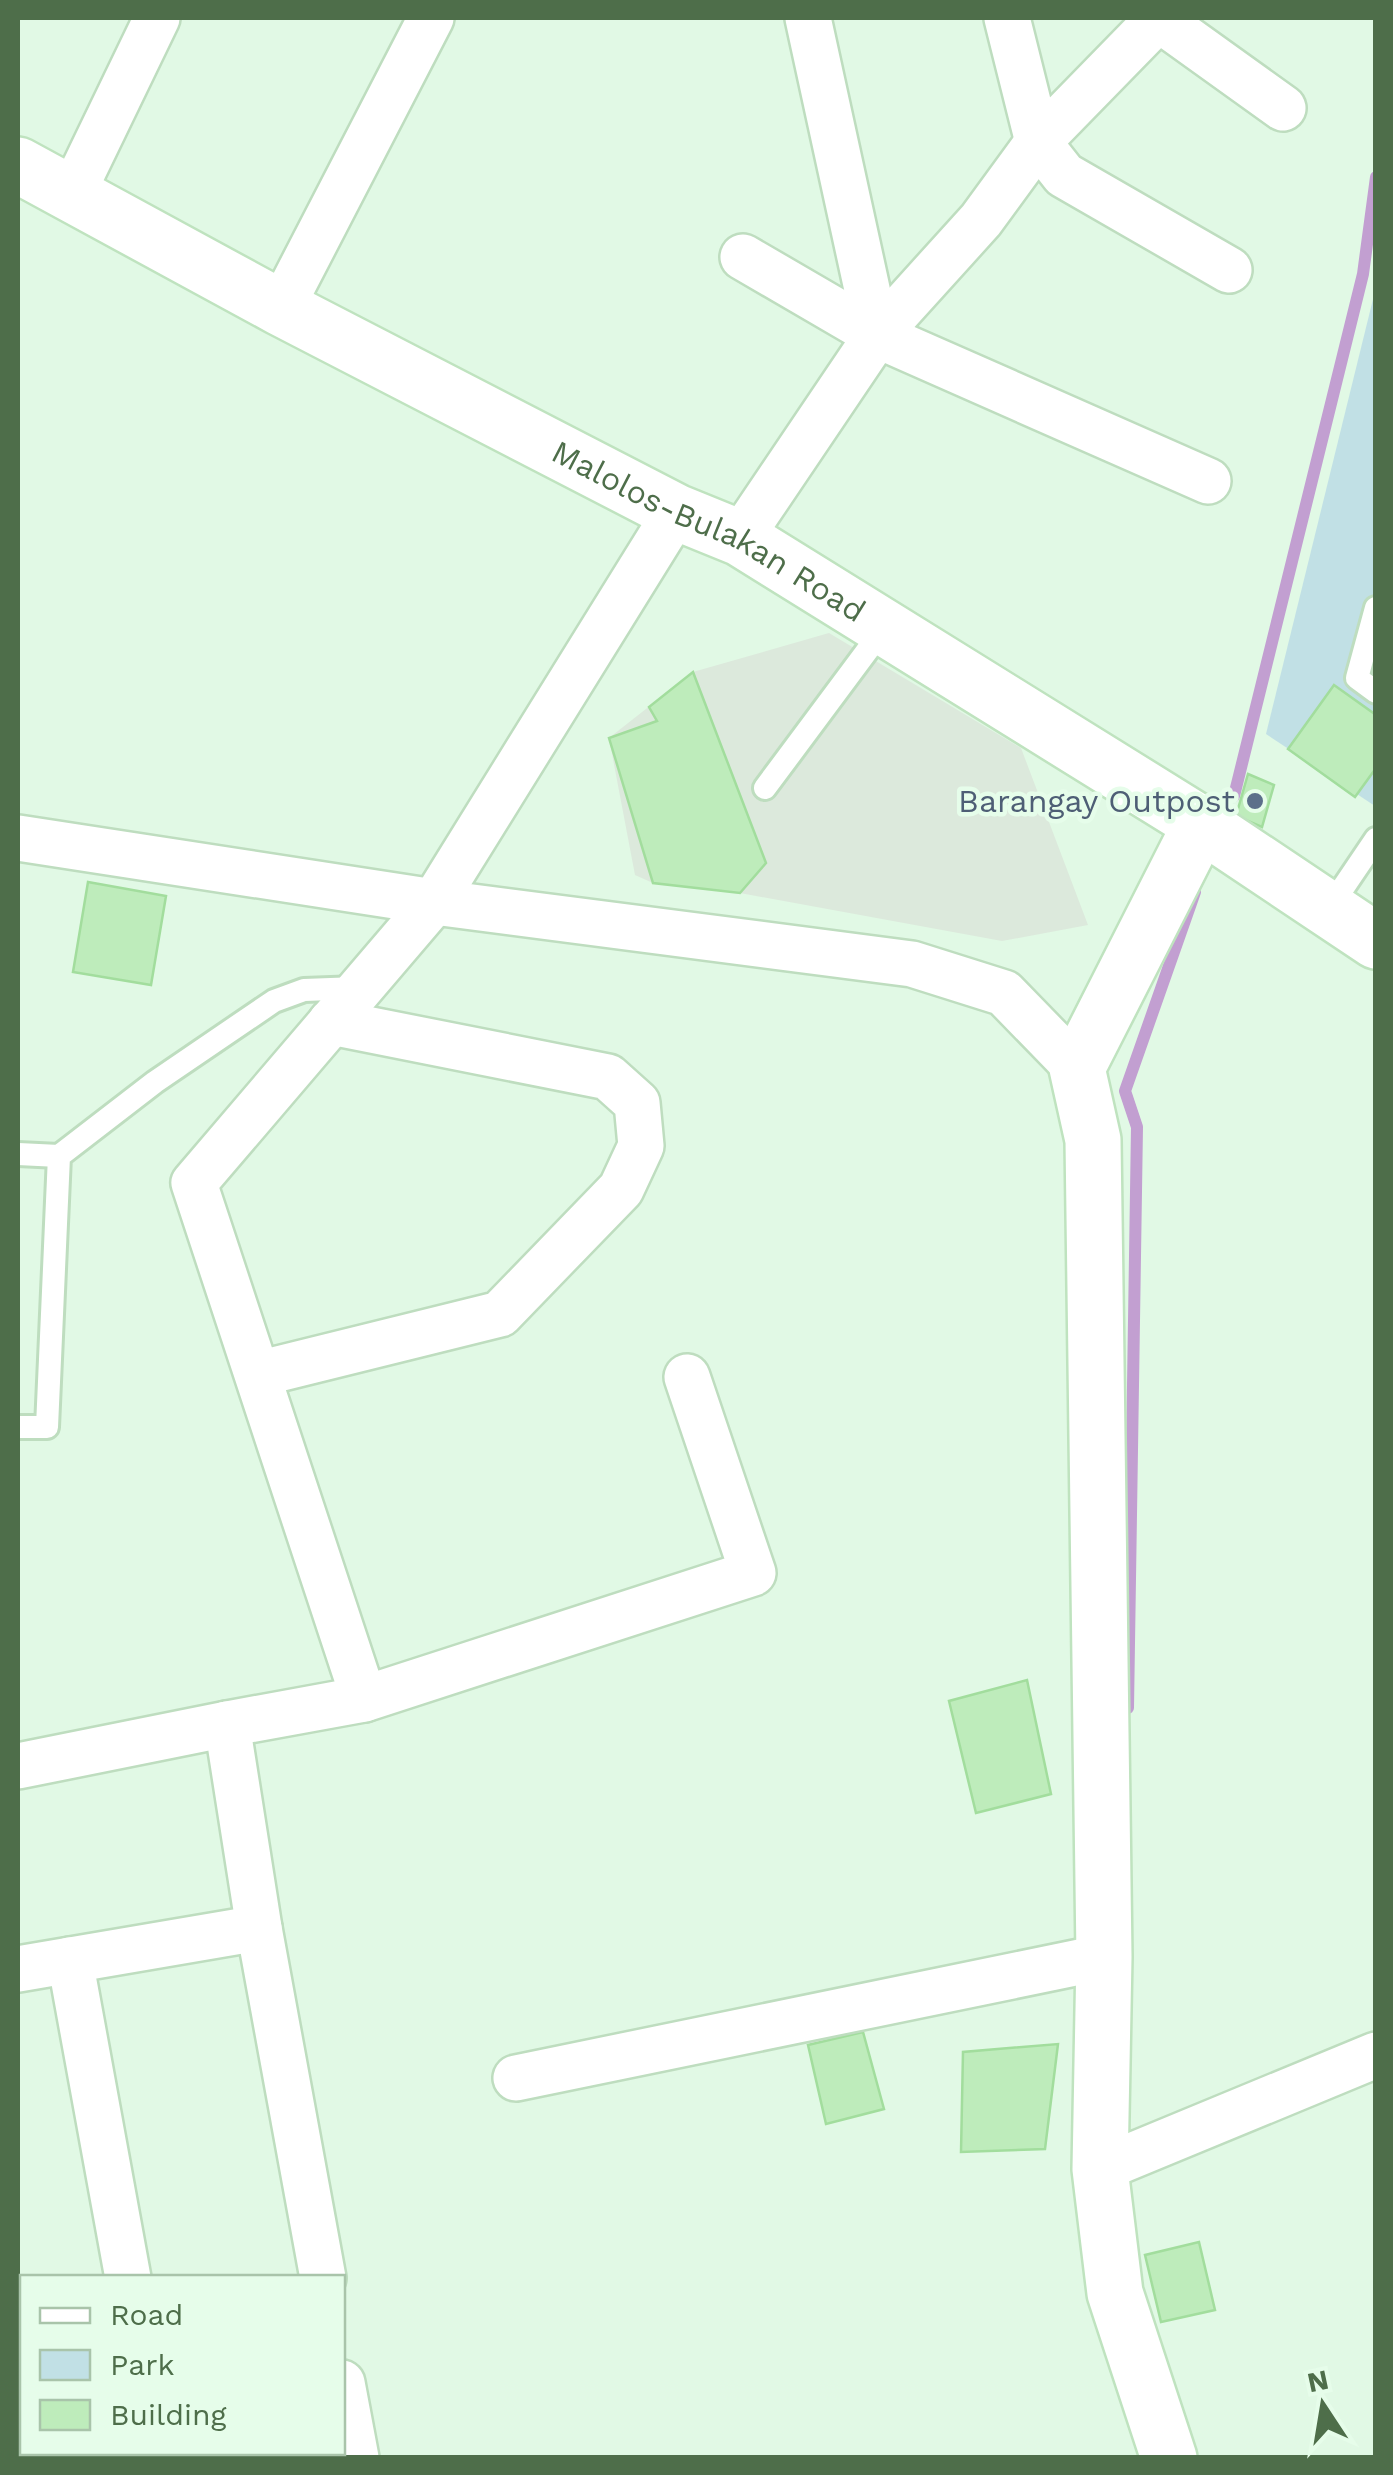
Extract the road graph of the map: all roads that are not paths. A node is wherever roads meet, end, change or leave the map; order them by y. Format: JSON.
{"nodes":[{"id":1,"x":157,"y":18,"type":"edge"},
{"id":2,"x":430,"y":18,"type":"edge"},
{"id":3,"x":808,"y":18,"type":"edge"},
{"id":4,"x":1006,"y":18,"type":"edge"},
{"id":5,"x":1159,"y":18,"type":"edge"},
{"id":6,"x":1283,"y":108,"type":"dead end"},
{"id":7,"x":1038,"y":142,"type":"junction"},
{"id":8,"x":18,"y":164,"type":"edge"},
{"id":9,"x":72,"y":194,"type":"junction"},
{"id":10,"x":743,"y":257,"type":"dead end"},
{"id":11,"x":1229,"y":270,"type":"dead end"},
{"id":12,"x":281,"y":308,"type":"junction"},
{"id":13,"x":877,"y":335,"type":"junction"},
{"id":14,"x":1208,"y":481,"type":"dead end"},
{"id":15,"x":676,"y":512,"type":"junction"},
{"id":16,"x":740,"y":538,"type":"junction"},
{"id":17,"x":1376,"y":608,"type":"edge"},
{"id":18,"x":884,"y":628,"type":"junction"},
{"id":19,"x":1376,"y":692,"type":"edge"},
{"id":20,"x":765,"y":788,"type":"dead end"},
{"id":21,"x":1201,"y":824,"type":"junction"},
{"id":22,"x":18,"y":838,"type":"edge"},
{"id":23,"x":1373,"y":847,"type":"edge"},
{"id":24,"x":434,"y":902,"type":"junction"},
{"id":25,"x":1361,"y":925,"type":"edge"},
{"id":26,"x":361,"y":988,"type":"junction"},
{"id":27,"x":331,"y":1022,"type":"junction"},
{"id":28,"x":1078,"y":1068,"type":"junction"},
{"id":29,"x":18,"y":1154,"type":"edge"},
{"id":30,"x":59,"y":1156,"type":"junction"},
{"id":31,"x":258,"y":1374,"type":"junction"},
{"id":32,"x":687,"y":1377,"type":"dead end"},
{"id":33,"x":18,"y":1426,"type":"edge"},
{"id":34,"x":364,"y":1699,"type":"junction"},
{"id":35,"x":227,"y":1724,"type":"junction"},
{"id":36,"x":18,"y":1766,"type":"edge"},
{"id":37,"x":259,"y":1928,"type":"junction"},
{"id":38,"x":1104,"y":1957,"type":"junction"},
{"id":39,"x":70,"y":1960,"type":"junction"},
{"id":40,"x":18,"y":1969,"type":"edge"},
{"id":41,"x":1376,"y":2055,"type":"edge"},
{"id":42,"x":516,"y":2078,"type":"dead end"},
{"id":43,"x":1100,"y":2169,"type":"junction"},
{"id":44,"x":127,"y":2275,"type":"edge"},
{"id":45,"x":322,"y":2275,"type":"edge"},
{"id":46,"x":345,"y":2399,"type":"edge"},
{"id":47,"x":356,"y":2458,"type":"edge"},
{"id":48,"x":1169,"y":2458,"type":"edge"}],
"edges":[{"from":1,"to":9,"type":"street"},
{"from":2,"to":12,"type":"street"},
{"from":3,"to":13,"type":"street"},
{"from":4,"to":7,"type":"street"},
{"from":5,"to":6,"type":"street"},
{"from":5,"to":7,"type":"street"},
{"from":7,"to":11,"type":"street"},
{"from":7,"to":13,"type":"street"},
{"from":8,"to":9,"type":"street","name":"Malolos-Bulakan Road"},
{"from":9,"to":12,"type":"street","name":"Malolos-Bulakan Road"},
{"from":10,"to":13,"type":"street"},
{"from":12,"to":15,"type":"street","name":"Malolos-Bulakan Road"},
{"from":13,"to":14,"type":"street"},
{"from":13,"to":16,"type":"street"},
{"from":15,"to":16,"type":"street","name":"Malolos-Bulakan Road"},
{"from":15,"to":24,"type":"street"},
{"from":16,"to":18,"type":"street","name":"Malolos-Bulakan Road"},
{"from":17,"to":19,"type":"lane"},
{"from":18,"to":20,"type":"lane"},
{"from":18,"to":21,"type":"street","name":"Malolos-Bulakan Road"},
{"from":21,"to":25,"type":"street","name":"Malolos-Bulakan Road"},
{"from":21,"to":28,"type":"street"},
{"from":22,"to":24,"type":"street"},
{"from":23,"to":25,"type":"lane"},
{"from":24,"to":26,"type":"street"},
{"from":24,"to":28,"type":"street"},
{"from":26,"to":27,"type":"street"},
{"from":26,"to":30,"type":"lane"},
{"from":27,"to":31,"type":"street"},
{"from":27,"to":31,"type":"street"},
{"from":28,"to":38,"type":"street"},
{"from":29,"to":30,"type":"lane"},
{"from":30,"to":33,"type":"lane"},
{"from":31,"to":34,"type":"street"},
{"from":32,"to":34,"type":"street"},
{"from":34,"to":35,"type":"street"},
{"from":35,"to":36,"type":"street"},
{"from":35,"to":37,"type":"street"},
{"from":37,"to":39,"type":"street"},
{"from":37,"to":45,"type":"street"},
{"from":38,"to":42,"type":"street"},
{"from":38,"to":43,"type":"street"},
{"from":39,"to":40,"type":"street"},
{"from":39,"to":44,"type":"street"},
{"from":41,"to":43,"type":"street"},
{"from":43,"to":48,"type":"street"},
{"from":46,"to":47,"type":"street"}]}
